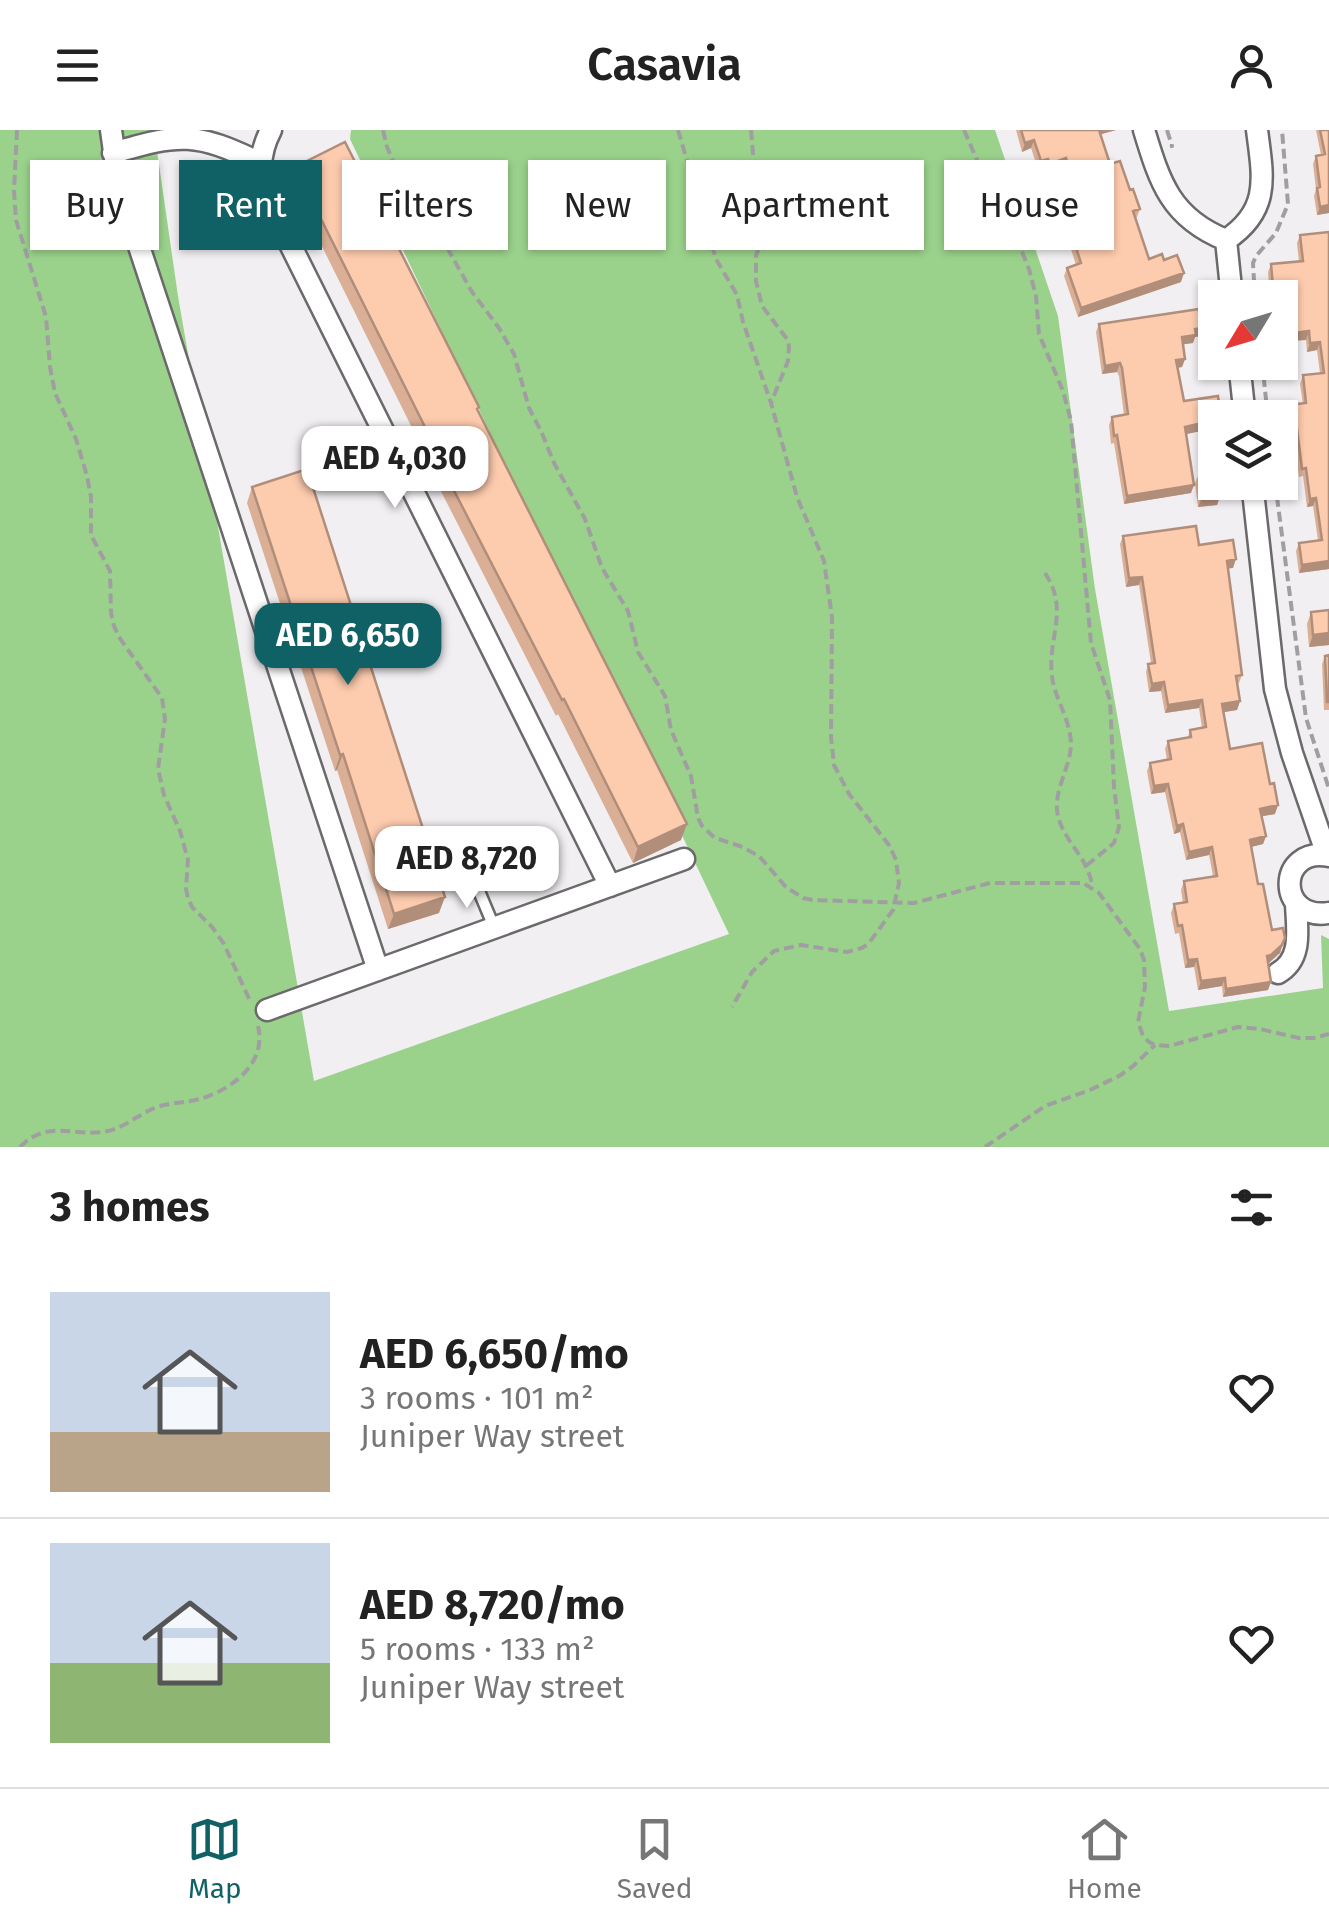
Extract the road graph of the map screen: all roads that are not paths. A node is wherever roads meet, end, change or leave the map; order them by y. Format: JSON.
{"nodes":[{"id":1,"x":110,"y":130,"type":"edge"},
{"id":2,"x":271,"y":130,"type":"edge"},
{"id":3,"x":1144,"y":130,"type":"edge"},
{"id":4,"x":1258,"y":130,"type":"edge"},
{"id":5,"x":113,"y":153,"type":"junction"},
{"id":6,"x":256,"y":160,"type":"edge"},
{"id":7,"x":260,"y":160,"type":"edge"},
{"id":8,"x":1226,"y":240,"type":"junction"},
{"id":9,"x":293,"y":250,"type":"edge"},
{"id":10,"x":1230,"y":280,"type":"edge"},
{"id":11,"x":387,"y":439,"type":"junction"},
{"id":12,"x":334,"y":466,"type":"dead end"},
{"id":13,"x":1254,"y":500,"type":"edge"},
{"id":14,"x":1328,"y":856,"type":"edge"},
{"id":15,"x":684,"y":860,"type":"dead end"},
{"id":16,"x":471,"y":872,"type":"dead end"},
{"id":17,"x":610,"y":886,"type":"junction"},
{"id":18,"x":1296,"y":904,"type":"junction"},
{"id":19,"x":1329,"y":913,"type":"edge"},
{"id":20,"x":494,"y":928,"type":"junction"},
{"id":21,"x":378,"y":970,"type":"junction"},
{"id":22,"x":1278,"y":972,"type":"dead end"},
{"id":23,"x":259,"y":1013,"type":"road end"}],
"edges":[{"from":1,"to":5,"type":"street"},
{"from":2,"to":7,"type":"street"},
{"from":3,"to":8,"type":"street"},
{"from":4,"to":8,"type":"street"},
{"from":5,"to":6,"type":"street"},
{"from":5,"to":21,"type":"street"},
{"from":8,"to":10,"type":"street"},
{"from":9,"to":11,"type":"street"},
{"from":11,"to":12,"type":"lane"},
{"from":11,"to":17,"type":"street"},
{"from":13,"to":14,"type":"street"},
{"from":14,"to":18,"type":"street"},
{"from":15,"to":17,"type":"street"},
{"from":16,"to":20,"type":"lane"},
{"from":17,"to":20,"type":"street"},
{"from":18,"to":19,"type":"street"},
{"from":18,"to":22,"type":"street"},
{"from":20,"to":21,"type":"street"},
{"from":21,"to":23,"type":"street"}]}
